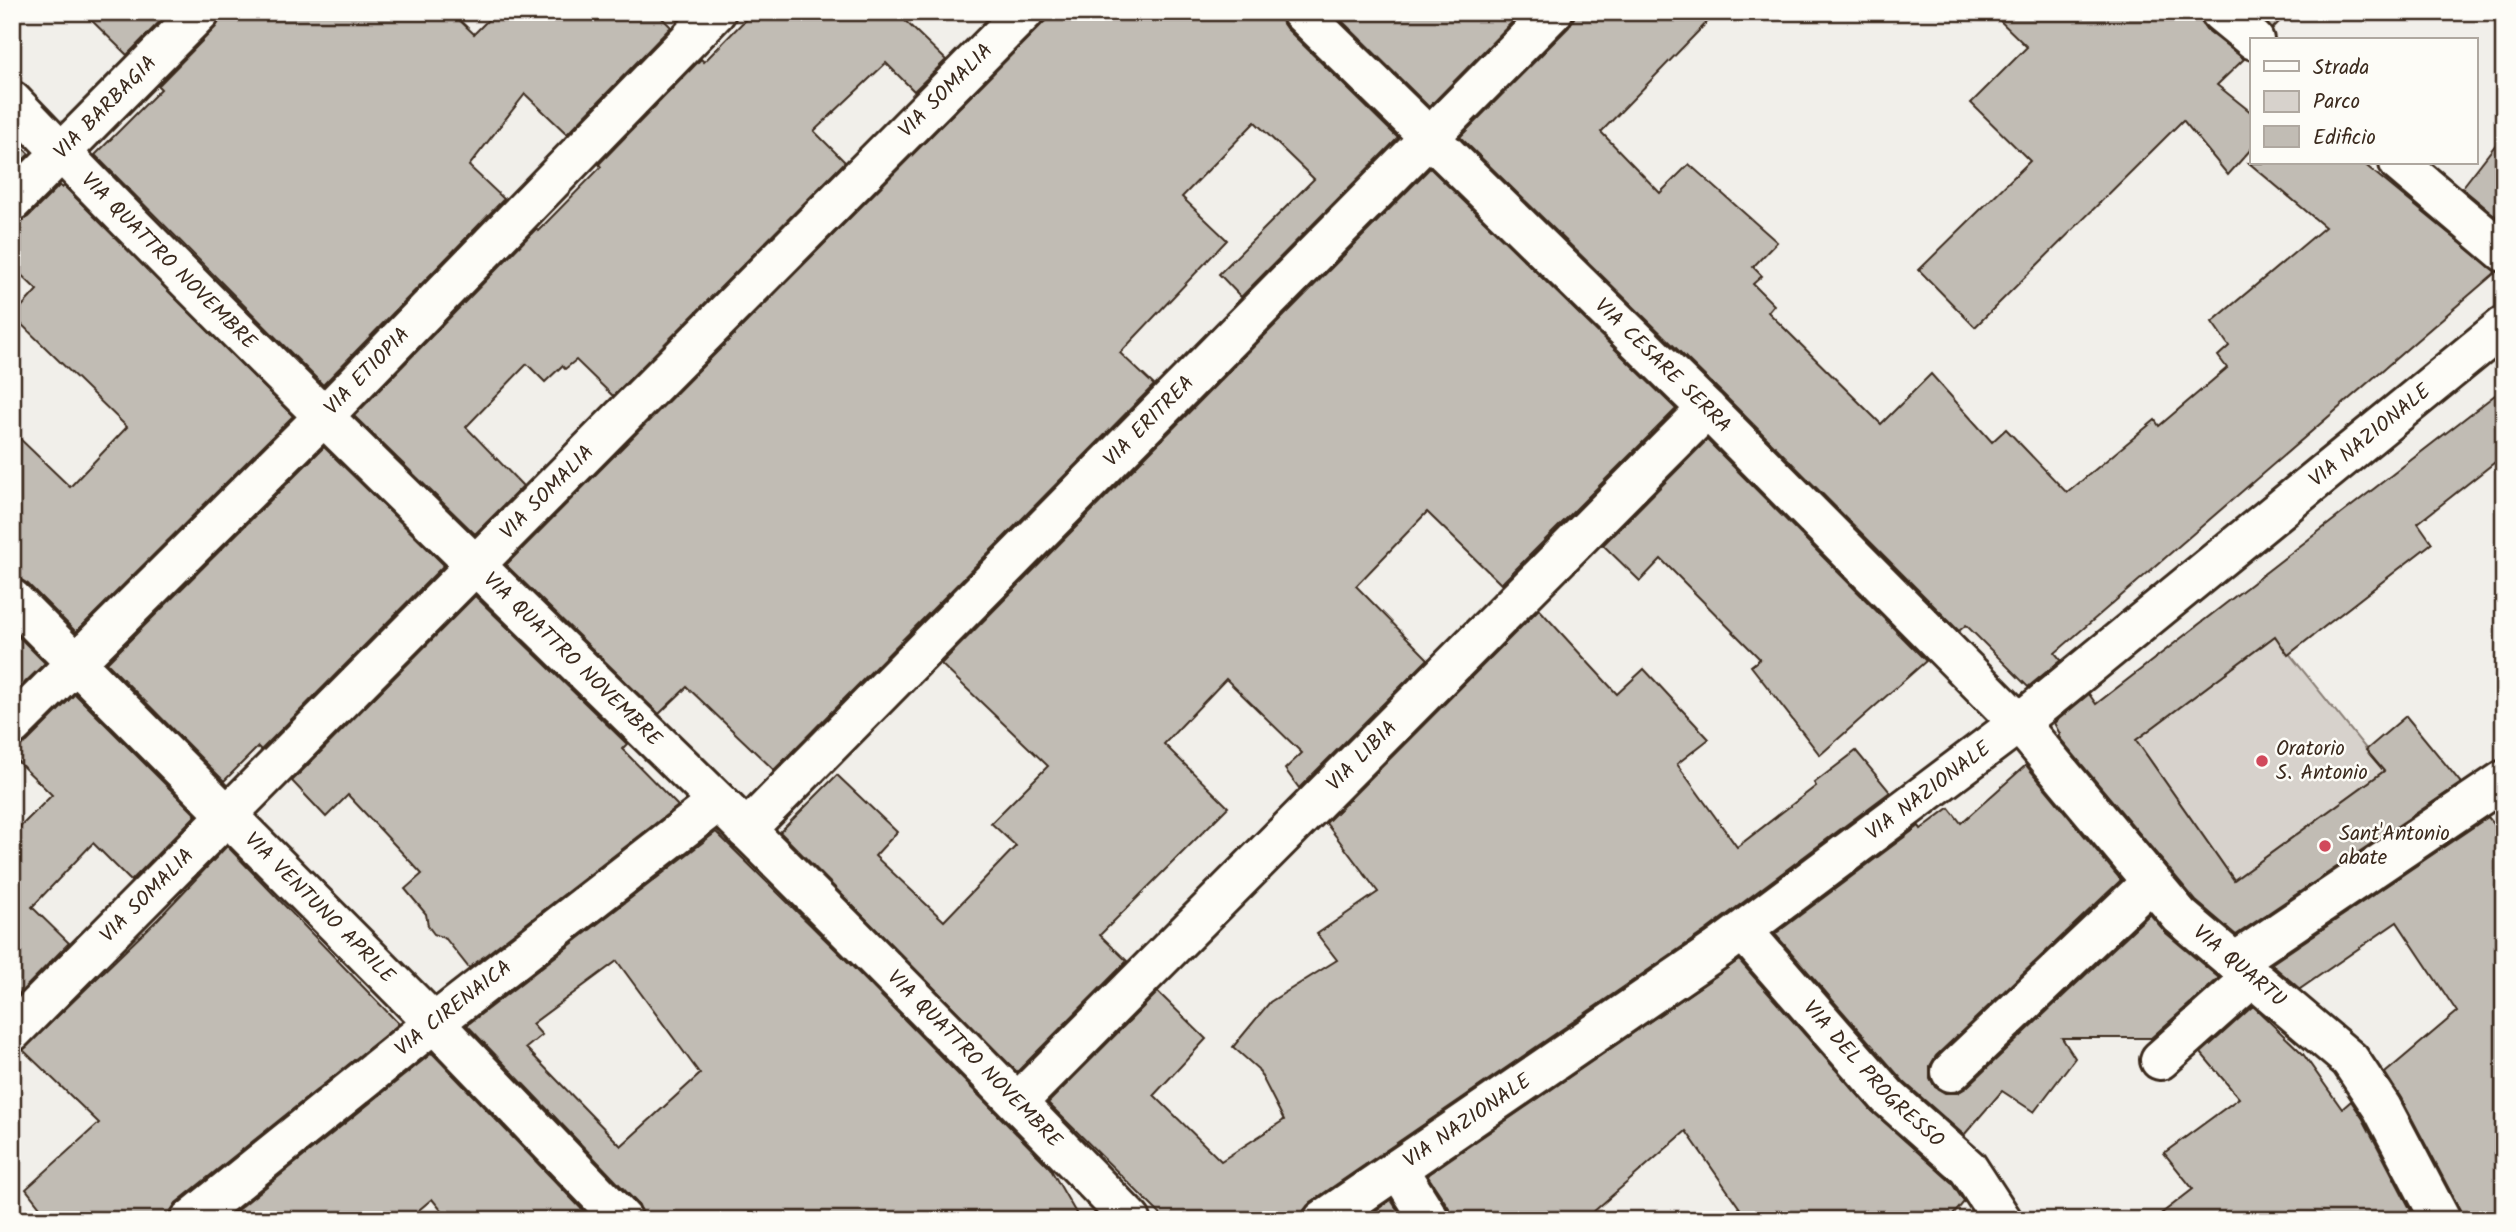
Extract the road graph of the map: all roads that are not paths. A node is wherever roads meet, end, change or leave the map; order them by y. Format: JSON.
{"nodes":[{"id":1,"x":200,"y":12,"type":"edge"},
{"id":2,"x":716,"y":12,"type":"edge"},
{"id":3,"x":1024,"y":12,"type":"edge"},
{"id":4,"x":1301,"y":12,"type":"edge"},
{"id":5,"x":1553,"y":12,"type":"edge"},
{"id":6,"x":2220,"y":12,"type":"edge"},
{"id":7,"x":2252,"y":38,"type":"edge"},
{"id":8,"x":12,"y":101,"type":"edge"},
{"id":9,"x":1430,"y":138,"type":"junction"},
{"id":10,"x":62,"y":153,"type":"junction"},
{"id":11,"x":2400,"y":164,"type":"edge"},
{"id":12,"x":12,"y":202,"type":"edge"},
{"id":13,"x":2504,"y":252,"type":"edge"},
{"id":14,"x":2504,"y":326,"type":"edge"},
{"id":15,"x":1707,"y":409,"type":"junction"},
{"id":16,"x":323,"y":417,"type":"junction"},
{"id":17,"x":476,"y":566,"type":"junction"},
{"id":18,"x":12,"y":598,"type":"edge"},
{"id":19,"x":75,"y":662,"type":"junction"},
{"id":20,"x":2019,"y":723,"type":"junction"},
{"id":21,"x":12,"y":726,"type":"edge"},
{"id":22,"x":2504,"y":780,"type":"edge"},
{"id":23,"x":718,"y":802,"type":"junction"},
{"id":24,"x":229,"y":815,"type":"junction"},
{"id":25,"x":746,"y":830,"type":"junction"},
{"id":26,"x":2151,"y":882,"type":"junction"},
{"id":27,"x":1743,"y":932,"type":"junction"},
{"id":28,"x":2244,"y":970,"type":"junction"},
{"id":29,"x":434,"y":1023,"type":"junction"},
{"id":30,"x":12,"y":1032,"type":"edge"},
{"id":31,"x":2160,"y":1060,"type":"dead end"},
{"id":32,"x":1951,"y":1072,"type":"dead end"},
{"id":33,"x":1017,"y":1102,"type":"junction"},
{"id":34,"x":1398,"y":1169,"type":"junction"},
{"id":35,"x":190,"y":1220,"type":"edge"},
{"id":36,"x":623,"y":1220,"type":"edge"},
{"id":37,"x":1131,"y":1220,"type":"edge"},
{"id":38,"x":1323,"y":1220,"type":"edge"},
{"id":39,"x":1430,"y":1220,"type":"edge"},
{"id":40,"x":2002,"y":1220,"type":"edge"},
{"id":41,"x":2441,"y":1220,"type":"edge"}],
"edges":[{"from":1,"to":10,"type":"street","name":"VIA BARBAGIA"},
{"from":2,"to":16,"type":"street","name":"VIA ETIOPIA"},
{"from":3,"to":17,"type":"street","name":"VIA SOMALIA"},
{"from":4,"to":9,"type":"street","name":"VIA CESARE SERRA"},
{"from":5,"to":9,"type":"street","name":"VIA ERITREA"},
{"from":6,"to":7,"type":"street"},
{"from":8,"to":10,"type":"street","name":"VIA QUATTRO NOVEMBRE"},
{"from":9,"to":15,"type":"street","name":"VIA CESARE SERRA"},
{"from":9,"to":25,"type":"street","name":"VIA ERITREA"},
{"from":10,"to":12,"type":"street","name":"VIA BARBAGIA"},
{"from":10,"to":16,"type":"street","name":"VIA QUATTRO NOVEMBRE"},
{"from":11,"to":13,"type":"street"},
{"from":14,"to":20,"type":"street","name":"VIA NAZIONALE"},
{"from":15,"to":20,"type":"street","name":"VIA CESARE SERRA"},
{"from":15,"to":33,"type":"street","name":"VIA LIBIA"},
{"from":16,"to":17,"type":"street","name":"VIA QUATTRO NOVEMBRE"},
{"from":16,"to":19,"type":"street","name":"VIA ETIOPIA"},
{"from":17,"to":23,"type":"street","name":"VIA QUATTRO NOVEMBRE"},
{"from":17,"to":24,"type":"street","name":"VIA SOMALIA"},
{"from":18,"to":19,"type":"street","name":"VIA VENTUNO APRILE"},
{"from":19,"to":21,"type":"street","name":"VIA ETIOPIA"},
{"from":19,"to":24,"type":"street","name":"VIA VENTUNO APRILE"},
{"from":20,"to":26,"type":"street","name":"VIA QUARTU"},
{"from":20,"to":27,"type":"street","name":"VIA NAZIONALE"},
{"from":22,"to":28,"type":"street"},
{"from":23,"to":25,"type":"street","name":"VIA QUATTRO NOVEMBRE"},
{"from":23,"to":29,"type":"street","name":"VIA CIRENAICA"},
{"from":24,"to":29,"type":"street","name":"VIA VENTUNO APRILE"},
{"from":24,"to":30,"type":"street","name":"VIA SOMALIA"},
{"from":25,"to":33,"type":"street","name":"VIA QUATTRO NOVEMBRE"},
{"from":26,"to":28,"type":"street","name":"VIA QUARTU"},
{"from":26,"to":32,"type":"street"},
{"from":27,"to":34,"type":"street","name":"VIA NAZIONALE"},
{"from":27,"to":40,"type":"street","name":"VIA DEL PROGRESSO"},
{"from":28,"to":31,"type":"street"},
{"from":28,"to":41,"type":"street","name":"VIA QUARTU"},
{"from":29,"to":35,"type":"street","name":"VIA CIRENAICA"},
{"from":29,"to":36,"type":"street","name":"VIA VENTUNO APRILE"},
{"from":33,"to":37,"type":"street","name":"VIA QUATTRO NOVEMBRE"},
{"from":34,"to":38,"type":"street","name":"VIA NAZIONALE"},
{"from":34,"to":39,"type":"street"}]}
